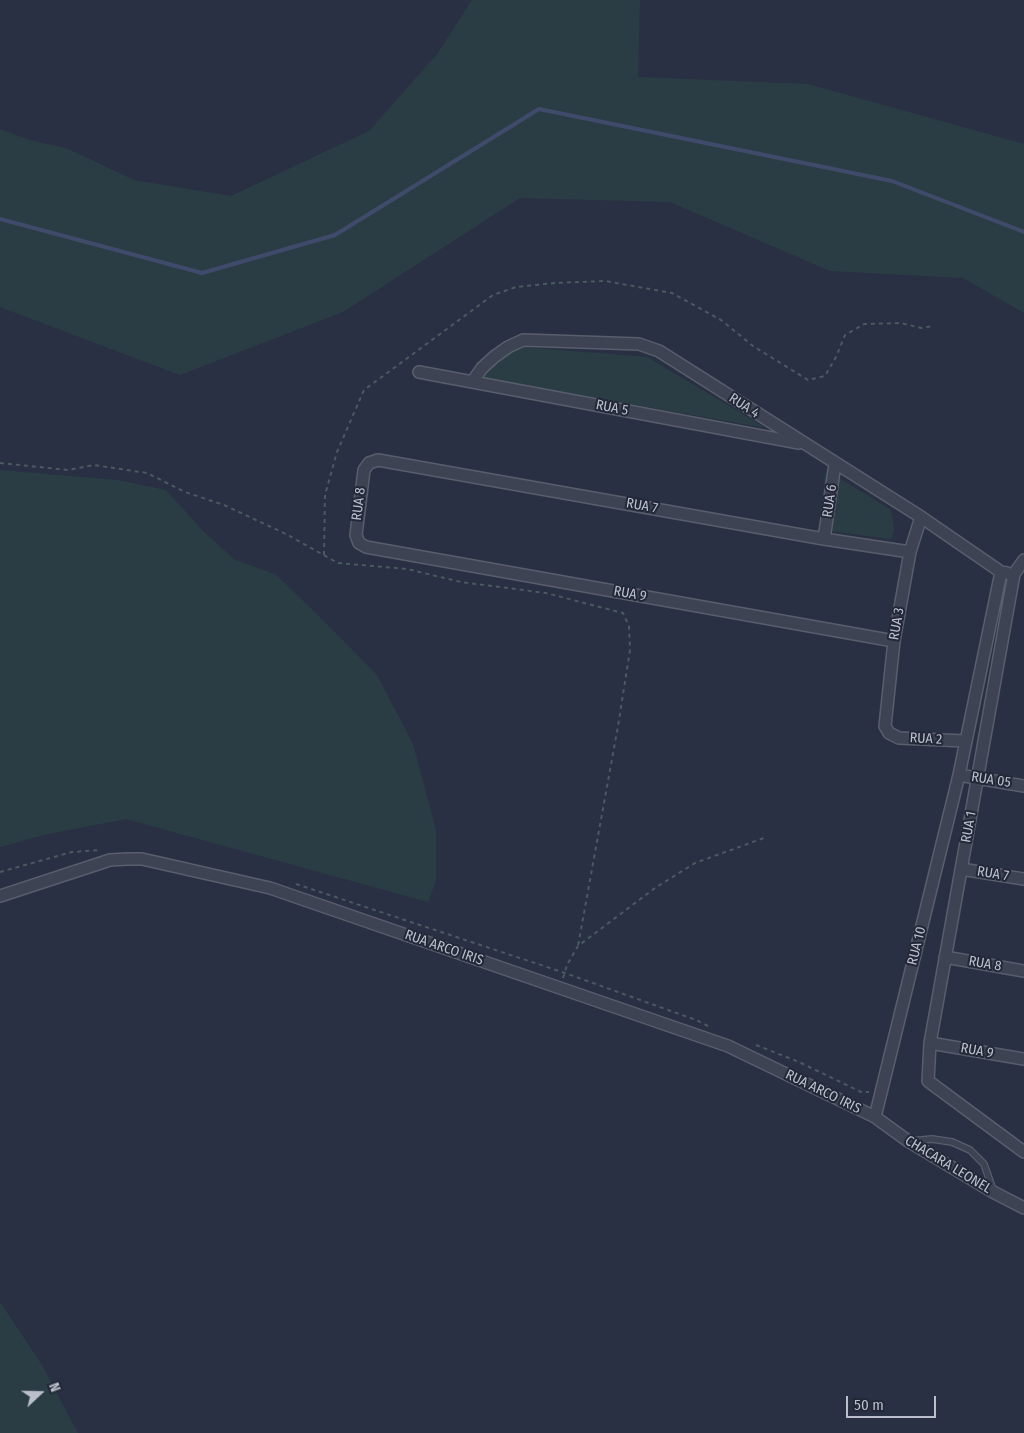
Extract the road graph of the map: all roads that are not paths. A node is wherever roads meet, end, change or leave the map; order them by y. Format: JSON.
{"nodes":[{"id":1,"x":419,"y":372,"type":"dead end"},
{"id":2,"x":472,"y":382,"type":"junction"},
{"id":3,"x":805,"y":444,"type":"junction"},
{"id":4,"x":374,"y":461,"type":"joint"},
{"id":5,"x":835,"y":464,"type":"junction"},
{"id":6,"x":921,"y":517,"type":"junction"},
{"id":7,"x":824,"y":539,"type":"junction"},
{"id":8,"x":366,"y":548,"type":"joint"},
{"id":9,"x":910,"y":552,"type":"junction"},
{"id":10,"x":1024,"y":560,"type":"edge"},
{"id":11,"x":1000,"y":572,"type":"junction"},
{"id":12,"x":1014,"y":574,"type":"junction"},
{"id":13,"x":894,"y":641,"type":"junction"},
{"id":14,"x":889,"y":733,"type":"joint"},
{"id":15,"x":965,"y":741,"type":"junction"},
{"id":16,"x":959,"y":775,"type":"junction"},
{"id":17,"x":978,"y":778,"type":"junction"},
{"id":18,"x":1024,"y":786,"type":"edge"},
{"id":19,"x":961,"y":869,"type":"junction"},
{"id":20,"x":1024,"y":879,"type":"edge"},
{"id":21,"x":0,"y":896,"type":"edge"},
{"id":22,"x":945,"y":957,"type":"junction"},
{"id":23,"x":1024,"y":971,"type":"edge"},
{"id":24,"x":930,"y":1043,"type":"junction"},
{"id":25,"x":1024,"y":1059,"type":"edge"},
{"id":26,"x":875,"y":1117,"type":"junction"},
{"id":27,"x":908,"y":1141,"type":"junction"},
{"id":28,"x":1024,"y":1152,"type":"edge"},
{"id":29,"x":993,"y":1192,"type":"junction"},
{"id":30,"x":1024,"y":1208,"type":"edge"}],
"edges":[{"from":1,"to":2,"type":"street","name":"RUA 5"},
{"from":2,"to":3,"type":"street","name":"RUA 5"},
{"from":2,"to":3,"type":"street","name":"RUA 4"},
{"from":3,"to":5,"type":"street","name":"RUA 4"},
{"from":4,"to":7,"type":"street","name":"RUA 7"},
{"from":4,"to":8,"type":"street","name":"RUA 8"},
{"from":5,"to":6,"type":"street","name":"RUA 4"},
{"from":5,"to":7,"type":"street","name":"RUA 6"},
{"from":6,"to":9,"type":"street","name":"RUA 3"},
{"from":6,"to":11,"type":"street","name":"RUA 4"},
{"from":7,"to":9,"type":"street","name":"RUA 7"},
{"from":8,"to":13,"type":"street","name":"RUA 9"},
{"from":9,"to":13,"type":"street","name":"RUA 3"},
{"from":10,"to":12,"type":"street","name":"RUA 1"},
{"from":11,"to":12,"type":"street"},
{"from":11,"to":15,"type":"street"},
{"from":12,"to":17,"type":"street","name":"RUA 1"},
{"from":13,"to":14,"type":"street","name":"RUA 3"},
{"from":14,"to":15,"type":"street","name":"RUA 2"},
{"from":15,"to":16,"type":"street"},
{"from":16,"to":17,"type":"street","name":"RUA 05"},
{"from":16,"to":26,"type":"street","name":"RUA 10"},
{"from":17,"to":18,"type":"street","name":"RUA 05"},
{"from":17,"to":19,"type":"street","name":"RUA 1"},
{"from":19,"to":20,"type":"street","name":"RUA 7"},
{"from":19,"to":22,"type":"street","name":"RUA 1"},
{"from":21,"to":26,"type":"street","name":"RUA ARCO IRIS"},
{"from":22,"to":23,"type":"street","name":"RUA 8"},
{"from":22,"to":24,"type":"street","name":"RUA 1"},
{"from":24,"to":25,"type":"street","name":"RUA 9"},
{"from":24,"to":28,"type":"street","name":"RUA 1"},
{"from":26,"to":27,"type":"street","name":"CHACARA LEONEL"},
{"from":27,"to":29,"type":"street","name":"CHACARA LEONEL"},
{"from":27,"to":29,"type":"lane"},
{"from":29,"to":30,"type":"street","name":"CHACARA LEONEL"}]}
